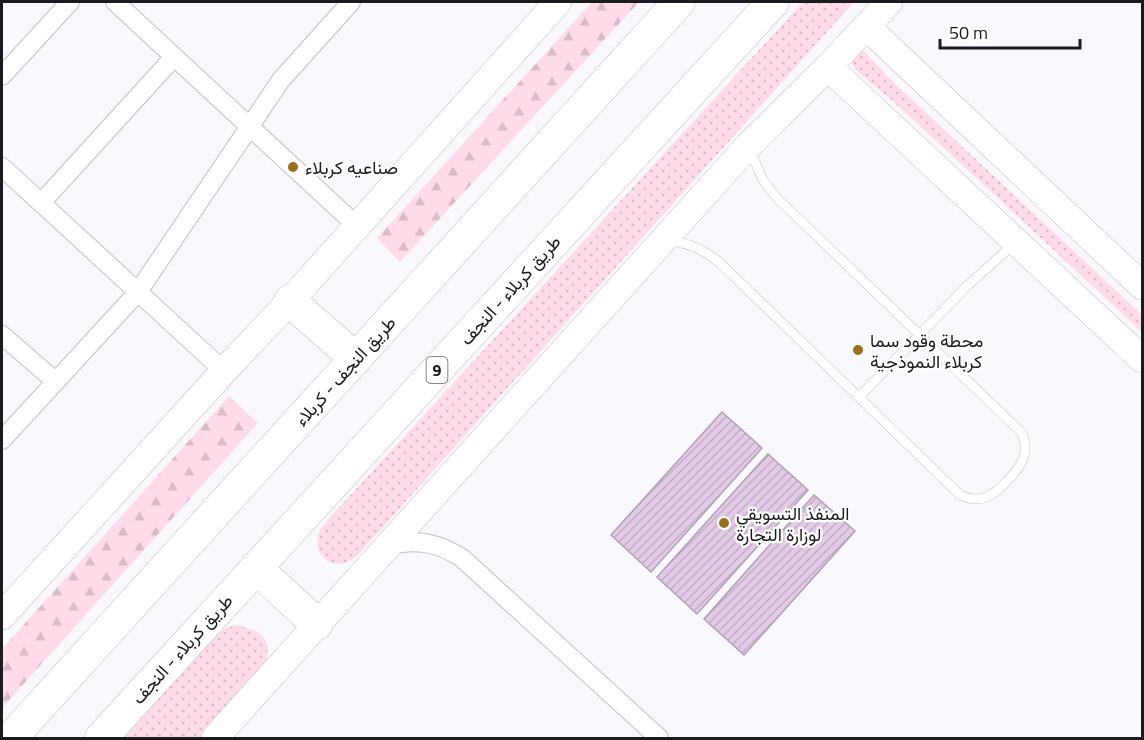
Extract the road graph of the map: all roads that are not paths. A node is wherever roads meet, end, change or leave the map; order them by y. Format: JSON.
{"nodes":[{"id":1,"x":70,"y":2,"type":"edge"},
{"id":2,"x":115,"y":2,"type":"edge"},
{"id":3,"x":351,"y":2,"type":"edge"},
{"id":4,"x":558,"y":2,"type":"edge"},
{"id":5,"x":679,"y":2,"type":"edge"},
{"id":6,"x":773,"y":2,"type":"edge"},
{"id":7,"x":889,"y":2,"type":"edge"},
{"id":8,"x":867,"y":27,"type":"junction"},
{"id":9,"x":174,"y":57,"type":"junction"},
{"id":10,"x":828,"y":67,"type":"junction"},
{"id":11,"x":2,"y":76,"type":"edge"},
{"id":12,"x":250,"y":127,"type":"junction"},
{"id":13,"x":748,"y":146,"type":"junction"},
{"id":14,"x":2,"y":166,"type":"edge"},
{"id":15,"x":41,"y":203,"type":"junction"},
{"id":16,"x":357,"y":226,"type":"junction"},
{"id":17,"x":663,"y":240,"type":"junction"},
{"id":18,"x":1017,"y":242,"type":"junction"},
{"id":19,"x":1143,"y":286,"type":"edge"},
{"id":20,"x":138,"y":292,"type":"junction"},
{"id":21,"x":290,"y":301,"type":"junction"},
{"id":22,"x":2,"y":334,"type":"edge"},
{"id":23,"x":919,"y":334,"type":"junction"},
{"id":24,"x":356,"y":359,"type":"junction"},
{"id":25,"x":1143,"y":359,"type":"edge"},
{"id":26,"x":224,"y":371,"type":"junction"},
{"id":27,"x":55,"y":381,"type":"junction"},
{"id":28,"x":859,"y":397,"type":"junction"},
{"id":29,"x":2,"y":440,"type":"edge"},
{"id":30,"x":388,"y":545,"type":"junction"},
{"id":31,"x":256,"y":568,"type":"junction"},
{"id":32,"x":2,"y":616,"type":"edge"},
{"id":33,"x":317,"y":624,"type":"junction"},
{"id":34,"x":11,"y":738,"type":"edge"},
{"id":35,"x":101,"y":738,"type":"edge"},
{"id":36,"x":215,"y":738,"type":"edge"},
{"id":37,"x":659,"y":738,"type":"edge"}],
"edges":[{"from":1,"to":11,"type":"street"},
{"from":2,"to":9,"type":"street"},
{"from":3,"to":12,"type":"street"},
{"from":4,"to":16,"type":"main road"},
{"from":5,"to":24,"type":"highway","name":"طريق النجف - كربلاء"},
{"from":6,"to":31,"type":"highway","name":"طريق كربلاء - النجف","number":"9"},
{"from":7,"to":8,"type":"main road"},
{"from":8,"to":10,"type":"main road"},
{"from":8,"to":19,"type":"main road"},
{"from":9,"to":12,"type":"street"},
{"from":9,"to":15,"type":"street"},
{"from":10,"to":13,"type":"main road"},
{"from":10,"to":18,"type":"main road"},
{"from":12,"to":16,"type":"street"},
{"from":12,"to":20,"type":"street"},
{"from":13,"to":17,"type":"main road"},
{"from":13,"to":23,"type":"lane"},
{"from":14,"to":15,"type":"street"},
{"from":15,"to":20,"type":"street"},
{"from":16,"to":21,"type":"main road"},
{"from":17,"to":28,"type":"lane"},
{"from":17,"to":30,"type":"main road"},
{"from":18,"to":23,"type":"lane"},
{"from":18,"to":25,"type":"main road"},
{"from":20,"to":26,"type":"street"},
{"from":20,"to":27,"type":"street"},
{"from":21,"to":24,"type":"highway"},
{"from":21,"to":26,"type":"main road"},
{"from":22,"to":27,"type":"street"},
{"from":23,"to":28,"type":"lane"},
{"from":23,"to":28,"type":"lane"},
{"from":24,"to":34,"type":"highway","name":"طريق النجف - كربلاء"},
{"from":26,"to":32,"type":"main road"},
{"from":27,"to":29,"type":"street"},
{"from":30,"to":33,"type":"main road"},
{"from":30,"to":37,"type":"street"},
{"from":31,"to":33,"type":"highway"},
{"from":31,"to":35,"type":"highway","name":"طريق كربلاء - النجف","number":"9"},
{"from":33,"to":36,"type":"main road"}]}
